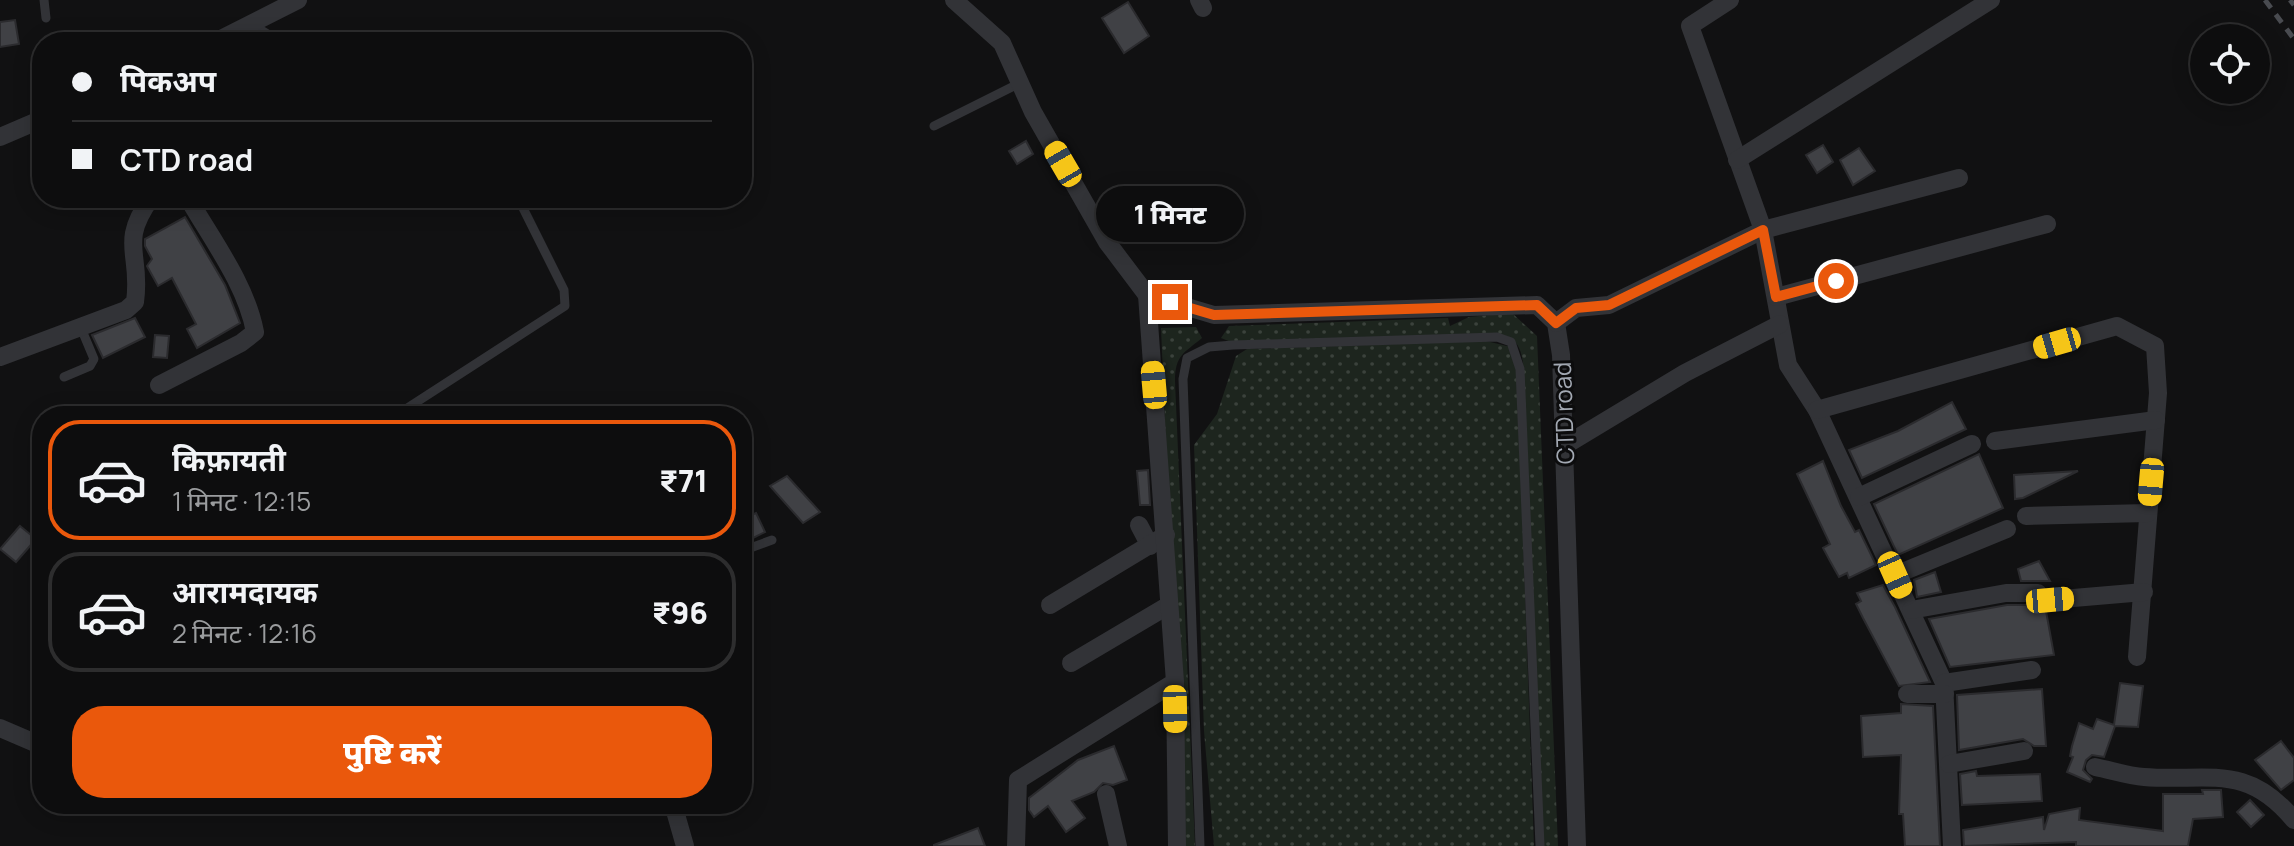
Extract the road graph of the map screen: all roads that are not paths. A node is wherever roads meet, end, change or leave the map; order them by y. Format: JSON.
{"nodes":[{"id":1,"x":44,"y":0,"type":"edge"},
{"id":2,"x":298,"y":0,"type":"edge"},
{"id":3,"x":954,"y":0,"type":"edge"},
{"id":4,"x":1730,"y":0,"type":"edge"},
{"id":5,"x":1991,"y":0,"type":"edge"},
{"id":6,"x":46,"y":18,"type":"dead end"},
{"id":7,"x":251,"y":24,"type":"junction"},
{"id":8,"x":235,"y":32,"type":"edge"},
{"id":9,"x":264,"y":32,"type":"edge"},
{"id":10,"x":1020,"y":83,"type":"junction"},
{"id":11,"x":32,"y":123,"type":"edge"},
{"id":12,"x":934,"y":126,"type":"dead end"},
{"id":13,"x":0,"y":137,"type":"edge"},
{"id":14,"x":1737,"y":160,"type":"junction"},
{"id":15,"x":1959,"y":178,"type":"dead end"},
{"id":16,"x":144,"y":208,"type":"edge"},
{"id":17,"x":194,"y":208,"type":"edge"},
{"id":18,"x":523,"y":208,"type":"edge"},
{"id":19,"x":2047,"y":224,"type":"dead end"},
{"id":20,"x":1763,"y":230,"type":"junction"},
{"id":21,"x":1147,"y":295,"type":"junction"},
{"id":22,"x":1776,"y":297,"type":"junction"},
{"id":23,"x":1556,"y":323,"type":"junction"},
{"id":24,"x":1780,"y":324,"type":"junction"},
{"id":25,"x":81,"y":328,"type":"junction"},
{"id":26,"x":0,"y":357,"type":"edge"},
{"id":27,"x":64,"y":377,"type":"dead end"},
{"id":28,"x":159,"y":385,"type":"dead end"},
{"id":29,"x":410,"y":406,"type":"edge"},
{"id":30,"x":1817,"y":410,"type":"junction"},
{"id":31,"x":2156,"y":420,"type":"junction"},
{"id":32,"x":1995,"y":441,"type":"dead end"},
{"id":33,"x":1972,"y":444,"type":"dead end"},
{"id":34,"x":1564,"y":446,"type":"junction"},
{"id":35,"x":1859,"y":497,"type":"junction"},
{"id":36,"x":2148,"y":513,"type":"junction"},
{"id":37,"x":2026,"y":516,"type":"dead end"},
{"id":38,"x":1139,"y":525,"type":"dead end"},
{"id":39,"x":2007,"y":529,"type":"dead end"},
{"id":40,"x":1166,"y":535,"type":"junction"},
{"id":41,"x":772,"y":540,"type":"dead end"},
{"id":42,"x":1150,"y":546,"type":"junction"},
{"id":43,"x":752,"y":547,"type":"edge"},
{"id":44,"x":1895,"y":575,"type":"junction"},
{"id":45,"x":2144,"y":592,"type":"junction"},
{"id":46,"x":1050,"y":605,"type":"dead end"},
{"id":47,"x":1169,"y":605,"type":"junction"},
{"id":48,"x":1911,"y":610,"type":"junction"},
{"id":49,"x":2137,"y":657,"type":"dead end"},
{"id":50,"x":1071,"y":663,"type":"dead end"},
{"id":51,"x":2032,"y":670,"type":"dead end"},
{"id":52,"x":1175,"y":682,"type":"junction"},
{"id":53,"x":1945,"y":688,"type":"junction"},
{"id":54,"x":1907,"y":694,"type":"dead end"},
{"id":55,"x":0,"y":728,"type":"edge"},
{"id":56,"x":32,"y":742,"type":"edge"},
{"id":57,"x":2024,"y":751,"type":"dead end"},
{"id":58,"x":1949,"y":764,"type":"junction"},
{"id":59,"x":2095,"y":767,"type":"dead end"},
{"id":60,"x":2294,"y":790,"type":"edge"},
{"id":61,"x":1106,"y":794,"type":"dead end"},
{"id":62,"x":2279,"y":802,"type":"junction"},
{"id":63,"x":675,"y":814,"type":"edge"},
{"id":64,"x":2294,"y":820,"type":"edge"},
{"id":65,"x":685,"y":846,"type":"edge"},
{"id":66,"x":1016,"y":846,"type":"edge"},
{"id":67,"x":1118,"y":846,"type":"edge"},
{"id":68,"x":1177,"y":846,"type":"edge"},
{"id":69,"x":1200,"y":846,"type":"edge"},
{"id":70,"x":1540,"y":846,"type":"edge"},
{"id":71,"x":1577,"y":846,"type":"edge"},
{"id":72,"x":1952,"y":846,"type":"edge"}],
"edges":[{"from":1,"to":6,"type":"lane"},
{"from":2,"to":7,"type":"street"},
{"from":3,"to":10,"type":"street"},
{"from":4,"to":14,"type":"street"},
{"from":5,"to":14,"type":"street"},
{"from":7,"to":8,"type":"street"},
{"from":7,"to":9,"type":"lane"},
{"from":10,"to":12,"type":"lane"},
{"from":10,"to":21,"type":"street"},
{"from":11,"to":13,"type":"street"},
{"from":14,"to":20,"type":"street"},
{"from":15,"to":20,"type":"street"},
{"from":16,"to":25,"type":"street"},
{"from":17,"to":28,"type":"street"},
{"from":18,"to":29,"type":"lane"},
{"from":19,"to":22,"type":"street"},
{"from":20,"to":22,"type":"street"},
{"from":20,"to":23,"type":"street"},
{"from":21,"to":23,"type":"street"},
{"from":21,"to":40,"type":"street"},
{"from":22,"to":24,"type":"street"},
{"from":23,"to":34,"type":"street","name":"CTD road"},
{"from":24,"to":30,"type":"street"},
{"from":24,"to":34,"type":"street"},
{"from":25,"to":26,"type":"street"},
{"from":25,"to":27,"type":"lane"},
{"from":30,"to":31,"type":"street"},
{"from":30,"to":35,"type":"street"},
{"from":31,"to":32,"type":"street"},
{"from":31,"to":36,"type":"street"},
{"from":33,"to":35,"type":"street"},
{"from":34,"to":71,"type":"street","name":"CTD road"},
{"from":35,"to":44,"type":"street"},
{"from":36,"to":37,"type":"street"},
{"from":36,"to":45,"type":"street"},
{"from":38,"to":42,"type":"street"},
{"from":39,"to":44,"type":"street"},
{"from":40,"to":42,"type":"street"},
{"from":40,"to":47,"type":"street"},
{"from":41,"to":43,"type":"lane"},
{"from":42,"to":46,"type":"street"},
{"from":44,"to":48,"type":"street"},
{"from":45,"to":48,"type":"street"},
{"from":45,"to":49,"type":"street"},
{"from":47,"to":50,"type":"street"},
{"from":47,"to":52,"type":"street"},
{"from":48,"to":53,"type":"street"},
{"from":51,"to":53,"type":"street"},
{"from":52,"to":66,"type":"street"},
{"from":52,"to":68,"type":"street"},
{"from":53,"to":54,"type":"street"},
{"from":53,"to":58,"type":"street"},
{"from":55,"to":56,"type":"street"},
{"from":57,"to":58,"type":"street"},
{"from":58,"to":72,"type":"street"},
{"from":59,"to":62,"type":"street"},
{"from":60,"to":62,"type":"street"},
{"from":61,"to":67,"type":"street"},
{"from":62,"to":64,"type":"street"},
{"from":63,"to":65,"type":"street"},
{"from":69,"to":70,"type":"lane"}]}
